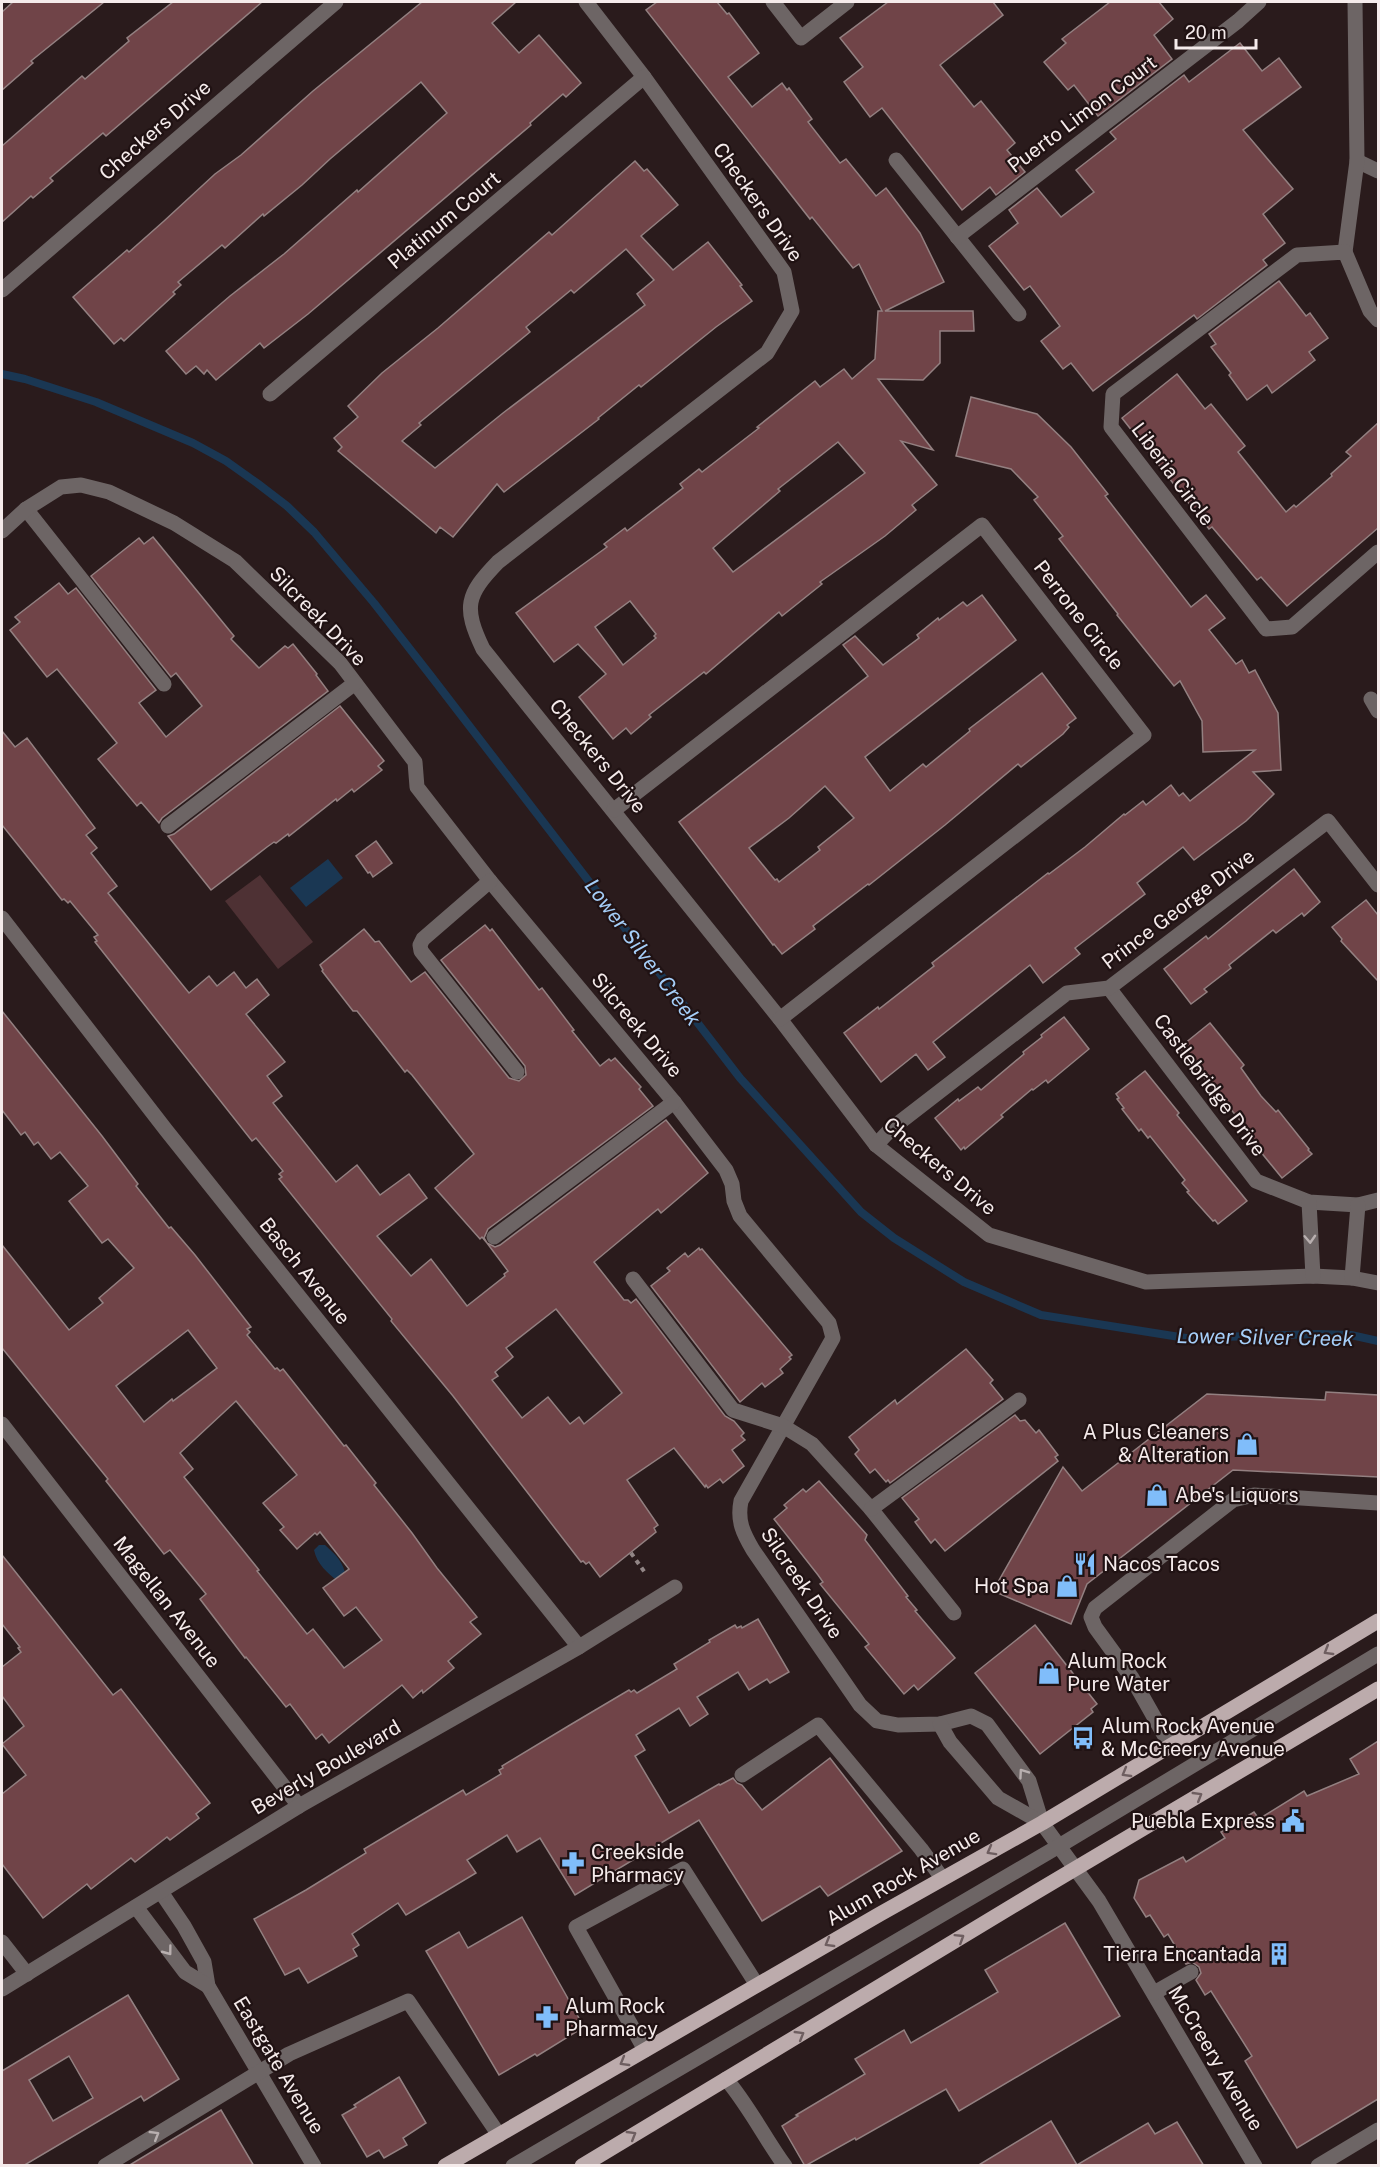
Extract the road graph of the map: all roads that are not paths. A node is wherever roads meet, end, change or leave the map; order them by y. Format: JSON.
{"nodes":[{"id":1,"x":336,"y":2,"type":"edge"},
{"id":2,"x":586,"y":2,"type":"edge"},
{"id":3,"x":774,"y":2,"type":"edge"},
{"id":4,"x":847,"y":2,"type":"edge"},
{"id":5,"x":1258,"y":2,"type":"edge"},
{"id":6,"x":1355,"y":2,"type":"edge"},
{"id":7,"x":644,"y":77,"type":"junction"},
{"id":8,"x":896,"y":160,"type":"dead end"},
{"id":9,"x":1357,"y":161,"type":"junction"},
{"id":10,"x":1378,"y":171,"type":"edge"},
{"id":11,"x":957,"y":237,"type":"junction"},
{"id":12,"x":1345,"y":252,"type":"junction"},
{"id":13,"x":2,"y":290,"type":"edge"},
{"id":14,"x":1019,"y":314,"type":"dead end"},
{"id":15,"x":1378,"y":320,"type":"edge"},
{"id":16,"x":270,"y":394,"type":"dead end"},
{"id":17,"x":26,"y":509,"type":"junction"},
{"id":18,"x":2,"y":531,"type":"edge"},
{"id":19,"x":1378,"y":552,"type":"edge"},
{"id":20,"x":355,"y":683,"type":"junction"},
{"id":21,"x":164,"y":684,"type":"dead end"},
{"id":22,"x":614,"y":810,"type":"junction"},
{"id":23,"x":168,"y":826,"type":"dead end"},
{"id":24,"x":490,"y":882,"type":"junction"},
{"id":25,"x":1378,"y":885,"type":"edge"},
{"id":26,"x":2,"y":918,"type":"edge"},
{"id":27,"x":1109,"y":988,"type":"junction"},
{"id":28,"x":780,"y":1019,"type":"junction"},
{"id":29,"x":516,"y":1072,"type":"dead end"},
{"id":30,"x":674,"y":1102,"type":"junction"},
{"id":31,"x":876,"y":1145,"type":"junction"},
{"id":32,"x":1378,"y":1200,"type":"edge"},
{"id":33,"x":1308,"y":1202,"type":"junction"},
{"id":34,"x":1358,"y":1205,"type":"junction"},
{"id":35,"x":494,"y":1237,"type":"dead end"},
{"id":36,"x":1313,"y":1276,"type":"junction"},
{"id":37,"x":1352,"y":1278,"type":"junction"},
{"id":38,"x":633,"y":1279,"type":"dead end"},
{"id":39,"x":1378,"y":1283,"type":"edge"},
{"id":40,"x":1019,"y":1400,"type":"dead end"},
{"id":41,"x":2,"y":1424,"type":"edge"},
{"id":42,"x":783,"y":1426,"type":"junction"},
{"id":43,"x":1378,"y":1503,"type":"edge"},
{"id":44,"x":871,"y":1509,"type":"junction"},
{"id":45,"x":675,"y":1587,"type":"dead end"},
{"id":46,"x":954,"y":1613,"type":"dead end"},
{"id":47,"x":1378,"y":1621,"type":"edge"},
{"id":48,"x":579,"y":1647,"type":"junction"},
{"id":49,"x":1378,"y":1654,"type":"edge"},
{"id":50,"x":1378,"y":1689,"type":"edge"},
{"id":51,"x":940,"y":1724,"type":"junction"},
{"id":52,"x":1171,"y":1747,"type":"junction"},
{"id":53,"x":742,"y":1775,"type":"dead end"},
{"id":54,"x":299,"y":1806,"type":"junction"},
{"id":55,"x":1042,"y":1822,"type":"junction"},
{"id":56,"x":1059,"y":1846,"type":"junction"},
{"id":57,"x":1076,"y":1869,"type":"junction"},
{"id":58,"x":942,"y":1878,"type":"junction"},
{"id":59,"x":161,"y":1892,"type":"junction"},
{"id":60,"x":136,"y":1907,"type":"junction"},
{"id":61,"x":2,"y":1942,"type":"edge"},
{"id":62,"x":1191,"y":1972,"type":"dead end"},
{"id":63,"x":27,"y":1974,"type":"junction"},
{"id":64,"x":757,"y":1985,"type":"junction"},
{"id":65,"x":208,"y":1986,"type":"junction"},
{"id":66,"x":2,"y":1989,"type":"edge"},
{"id":67,"x":1154,"y":1993,"type":"junction"},
{"id":68,"x":645,"y":2050,"type":"junction"},
{"id":69,"x":258,"y":2071,"type":"junction"},
{"id":70,"x":726,"y":2079,"type":"junction"},
{"id":71,"x":1378,"y":2130,"type":"edge"},
{"id":72,"x":499,"y":2135,"type":"junction"},
{"id":73,"x":105,"y":2166,"type":"edge"},
{"id":74,"x":314,"y":2166,"type":"edge"},
{"id":75,"x":445,"y":2166,"type":"edge"},
{"id":76,"x":513,"y":2166,"type":"edge"},
{"id":77,"x":582,"y":2166,"type":"edge"},
{"id":78,"x":785,"y":2166,"type":"edge"},
{"id":79,"x":1255,"y":2166,"type":"edge"},
{"id":80,"x":1318,"y":2166,"type":"edge"}],
"edges":[{"from":1,"to":13,"type":"street","name":"Checkers Drive"},
{"from":2,"to":7,"type":"street","name":"Checkers Drive"},
{"from":3,"to":4,"type":"street"},
{"from":5,"to":11,"type":"street","name":"Puerto Limon Court"},
{"from":6,"to":9,"type":"street"},
{"from":7,"to":16,"type":"street","name":"Platinum Court"},
{"from":7,"to":22,"type":"street","name":"Checkers Drive"},
{"from":8,"to":11,"type":"street"},
{"from":9,"to":10,"type":"street"},
{"from":9,"to":12,"type":"street"},
{"from":11,"to":14,"type":"street"},
{"from":12,"to":15,"type":"street"},
{"from":12,"to":19,"type":"street","name":"Liberia Circle"},
{"from":17,"to":18,"type":"street","name":"Silcreek Drive"},
{"from":17,"to":20,"type":"street","name":"Silcreek Drive"},
{"from":17,"to":21,"type":"street"},
{"from":20,"to":23,"type":"street"},
{"from":20,"to":24,"type":"street","name":"Silcreek Drive"},
{"from":22,"to":28,"type":"street","name":"Checkers Drive"},
{"from":22,"to":28,"type":"street","name":"Perrone Circle"},
{"from":24,"to":29,"type":"street"},
{"from":24,"to":30,"type":"street","name":"Silcreek Drive"},
{"from":25,"to":27,"type":"street","name":"Prince George Drive"},
{"from":26,"to":48,"type":"street","name":"Basch Avenue"},
{"from":27,"to":31,"type":"street","name":"Prince George Drive"},
{"from":27,"to":33,"type":"street","name":"Castlebridge Drive"},
{"from":28,"to":31,"type":"street","name":"Checkers Drive"},
{"from":30,"to":35,"type":"street"},
{"from":30,"to":42,"type":"street","name":"Silcreek Drive"},
{"from":31,"to":36,"type":"street","name":"Checkers Drive"},
{"from":32,"to":34,"type":"street","name":"Castlebridge Drive"},
{"from":33,"to":34,"type":"street","name":"Castlebridge Drive"},
{"from":33,"to":36,"type":"street","one_way":true},
{"from":34,"to":37,"type":"street"},
{"from":36,"to":37,"type":"street","name":"Checkers Drive"},
{"from":37,"to":39,"type":"street","name":"Checkers Drive"},
{"from":38,"to":42,"type":"street"},
{"from":40,"to":44,"type":"street"},
{"from":41,"to":54,"type":"street","name":"Magellan Avenue"},
{"from":42,"to":44,"type":"street"},
{"from":42,"to":51,"type":"street","name":"Silcreek Drive"},
{"from":43,"to":52,"type":"street"},
{"from":44,"to":46,"type":"street"},
{"from":45,"to":48,"type":"street","name":"Beverly Boulevard"},
{"from":47,"to":52,"type":"main road","name":"Alum Rock Avenue","one_way":true},
{"from":48,"to":54,"type":"street","name":"Beverly Boulevard"},
{"from":49,"to":56,"type":"street"},
{"from":57,"to":50,"type":"main road","one_way":true},
{"from":51,"to":55,"type":"street"},
{"from":55,"to":51,"type":"street","name":"Silcreek Drive","one_way":true},
{"from":52,"to":55,"type":"main road","name":"Alum Rock Avenue","one_way":true},
{"from":53,"to":58,"type":"street"},
{"from":54,"to":59,"type":"street","name":"Beverly Boulevard"},
{"from":55,"to":56,"type":"street","name":"McCreery Avenue"},
{"from":55,"to":58,"type":"main road","name":"Alum Rock Avenue","one_way":true},
{"from":56,"to":57,"type":"street","name":"McCreery Avenue"},
{"from":56,"to":76,"type":"street"},
{"from":57,"to":67,"type":"street","name":"McCreery Avenue"},
{"from":70,"to":57,"type":"main road","one_way":true},
{"from":58,"to":64,"type":"main road","name":"Alum Rock Avenue","one_way":true},
{"from":59,"to":60,"type":"street","name":"Beverly Boulevard"},
{"from":59,"to":65,"type":"street","name":"Eastgate Avenue"},
{"from":60,"to":63,"type":"street","name":"Beverly Boulevard"},
{"from":60,"to":65,"type":"street","name":"Eastgate Avenue","one_way":true},
{"from":61,"to":63,"type":"street"},
{"from":62,"to":67,"type":"street"},
{"from":63,"to":66,"type":"street","name":"Beverly Boulevard"},
{"from":64,"to":68,"type":"main road","name":"Alum Rock Avenue"},
{"from":64,"to":68,"type":"street"},
{"from":65,"to":69,"type":"street","name":"Eastgate Avenue"},
{"from":67,"to":79,"type":"street","name":"McCreery Avenue"},
{"from":68,"to":72,"type":"main road","name":"Alum Rock Avenue","one_way":true},
{"from":69,"to":72,"type":"street"},
{"from":73,"to":69,"type":"street","one_way":true},
{"from":69,"to":74,"type":"street","name":"Eastgate Avenue"},
{"from":77,"to":70,"type":"main road","one_way":true},
{"from":70,"to":78,"type":"street"},
{"from":71,"to":80,"type":"street"},
{"from":72,"to":75,"type":"main road","name":"Alum Rock Avenue"}]}
